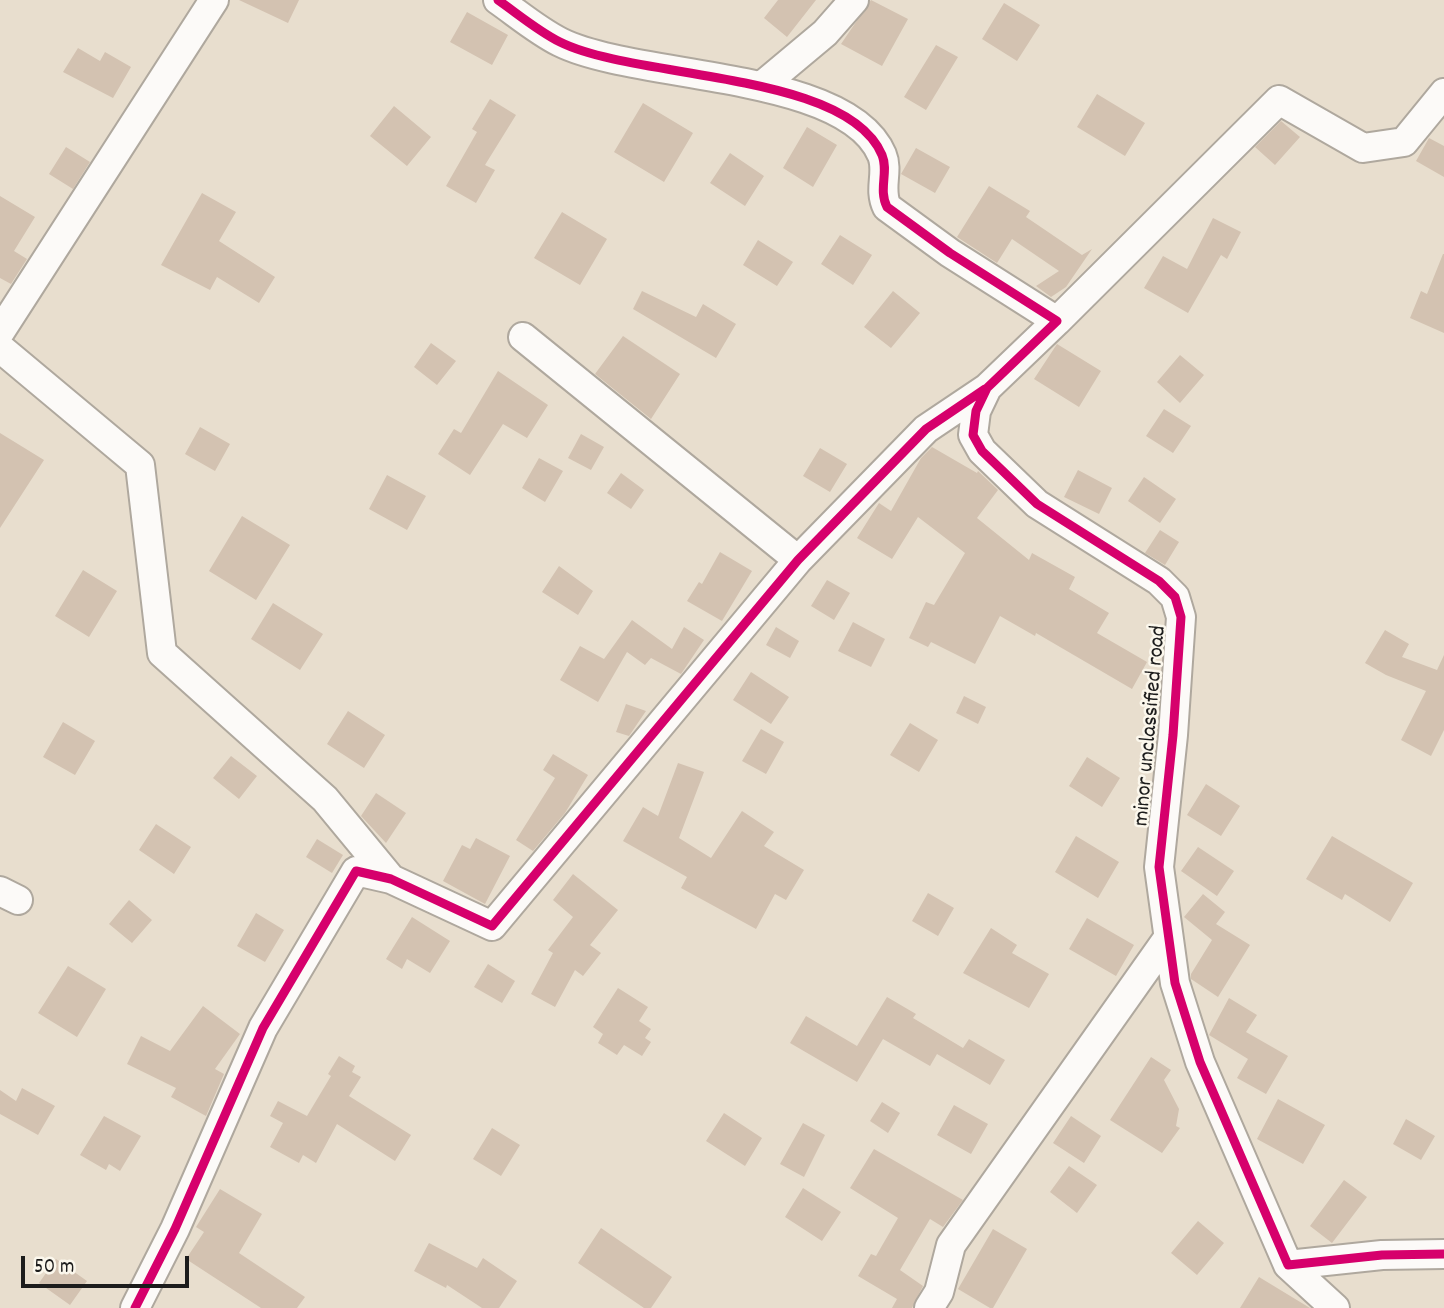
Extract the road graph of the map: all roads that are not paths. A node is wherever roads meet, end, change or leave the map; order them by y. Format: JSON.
{"nodes":[{"id":1,"x":214,"y":0,"type":"edge"},
{"id":2,"x":499,"y":0,"type":"edge"},
{"id":3,"x":854,"y":0,"type":"edge"},
{"id":4,"x":764,"y":85,"type":"junction"},
{"id":5,"x":1444,"y":93,"type":"edge"},
{"id":6,"x":1057,"y":321,"type":"junction"},
{"id":7,"x":0,"y":332,"type":"edge"},
{"id":8,"x":523,"y":337,"type":"dead end"},
{"id":9,"x":0,"y":348,"type":"edge"},
{"id":10,"x":987,"y":388,"type":"junction"},
{"id":11,"x":798,"y":560,"type":"junction"},
{"id":12,"x":391,"y":879,"type":"junction"},
{"id":13,"x":1168,"y":938,"type":"junction"},
{"id":14,"x":1444,"y":1254,"type":"edge"},
{"id":15,"x":1288,"y":1265,"type":"junction"},
{"id":16,"x":135,"y":1308,"type":"edge"},
{"id":17,"x":929,"y":1308,"type":"edge"},
{"id":18,"x":1335,"y":1308,"type":"edge"}],
"edges":[{"from":1,"to":7,"type":"street"},
{"from":2,"to":4,"type":"street"},
{"from":3,"to":4,"type":"street"},
{"from":4,"to":6,"type":"street"},
{"from":5,"to":6,"type":"street","name":"minor unclassified road"},
{"from":6,"to":10,"type":"street","name":"minor unclassified road"},
{"from":8,"to":11,"type":"street"},
{"from":9,"to":12,"type":"street"},
{"from":10,"to":11,"type":"street"},
{"from":10,"to":13,"type":"street","name":"minor unclassified road"},
{"from":11,"to":12,"type":"street"},
{"from":12,"to":16,"type":"street"},
{"from":13,"to":15,"type":"street","name":"minor unclassified road"},
{"from":13,"to":17,"type":"street"},
{"from":14,"to":15,"type":"street"},
{"from":15,"to":18,"type":"street"}]}
